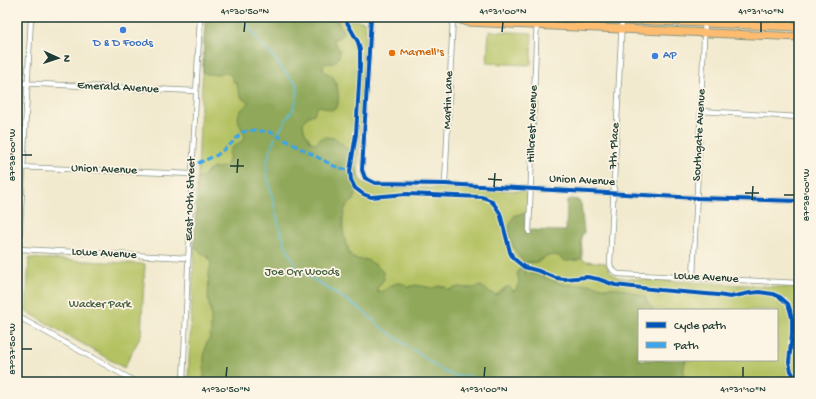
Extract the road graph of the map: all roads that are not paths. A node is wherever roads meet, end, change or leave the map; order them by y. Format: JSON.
{"nodes":[{"id":1,"x":31,"y":17,"type":"edge"},
{"id":2,"x":200,"y":17,"type":"edge"},
{"id":3,"x":371,"y":17,"type":"edge"},
{"id":4,"x":454,"y":17,"type":"edge"},
{"id":5,"x":537,"y":17,"type":"edge"},
{"id":6,"x":562,"y":17,"type":"edge"},
{"id":7,"x":622,"y":19,"type":"junction"},
{"id":8,"x":705,"y":20,"type":"edge"},
{"id":9,"x":537,"y":25,"type":"junction"},
{"id":10,"x":799,"y":27,"type":"edge"},
{"id":11,"x":621,"y":29,"type":"junction"},
{"id":12,"x":705,"y":33,"type":"junction"},
{"id":13,"x":799,"y":37,"type":"edge"},
{"id":14,"x":17,"y":83,"type":"edge"},
{"id":15,"x":28,"y":84,"type":"junction"},
{"id":16,"x":196,"y":91,"type":"junction"},
{"id":17,"x":701,"y":111,"type":"junction"},
{"id":18,"x":799,"y":117,"type":"edge"},
{"id":19,"x":17,"y":167,"type":"edge"},
{"id":20,"x":23,"y":167,"type":"junction"},
{"id":21,"x":192,"y":174,"type":"junction"},
{"id":22,"x":445,"y":184,"type":"junction"},
{"id":23,"x":531,"y":188,"type":"junction"},
{"id":24,"x":613,"y":193,"type":"junction"},
{"id":25,"x":697,"y":198,"type":"junction"},
{"id":26,"x":799,"y":201,"type":"edge"},
{"id":27,"x":529,"y":232,"type":"dead end"},
{"id":28,"x":19,"y":249,"type":"junction"},
{"id":29,"x":188,"y":258,"type":"junction"},
{"id":30,"x":614,"y":272,"type":"joint"},
{"id":31,"x":693,"y":278,"type":"junction"},
{"id":32,"x":799,"y":284,"type":"edge"},
{"id":33,"x":17,"y":285,"type":"edge"},
{"id":34,"x":17,"y":316,"type":"edge"},
{"id":35,"x":136,"y":382,"type":"edge"},
{"id":36,"x":183,"y":382,"type":"edge"}],
"edges":[{"from":1,"to":15,"type":"street"},
{"from":2,"to":16,"type":"street","name":"East 10th Street"},
{"from":3,"to":22,"type":"street","name":"Union Avenue"},
{"from":4,"to":9,"type":"main road"},
{"from":4,"to":22,"type":"street","name":"Martin Lane"},
{"from":5,"to":9,"type":"street","name":"Hillcrest Avenue"},
{"from":6,"to":7,"type":"main road"},
{"from":7,"to":8,"type":"main road"},
{"from":7,"to":11,"type":"street","name":"7th Place"},
{"from":8,"to":10,"type":"main road"},
{"from":8,"to":12,"type":"street","name":"Southgate Avenue"},
{"from":9,"to":11,"type":"main road"},
{"from":9,"to":23,"type":"street","name":"Hillcrest Avenue"},
{"from":11,"to":12,"type":"main road"},
{"from":11,"to":24,"type":"street","name":"7th Place"},
{"from":12,"to":13,"type":"main road"},
{"from":12,"to":17,"type":"street","name":"Southgate Avenue"},
{"from":14,"to":15,"type":"street","name":"Emerald Avenue"},
{"from":15,"to":16,"type":"street","name":"Emerald Avenue"},
{"from":15,"to":20,"type":"street"},
{"from":16,"to":21,"type":"street","name":"East 10th Street"},
{"from":17,"to":18,"type":"street"},
{"from":17,"to":25,"type":"street","name":"Southgate Avenue"},
{"from":19,"to":20,"type":"street","name":"Union Avenue"},
{"from":20,"to":21,"type":"street","name":"Union Avenue"},
{"from":20,"to":28,"type":"street"},
{"from":21,"to":29,"type":"street","name":"East 10th Street"},
{"from":22,"to":23,"type":"street","name":"Union Avenue"},
{"from":23,"to":24,"type":"street","name":"Union Avenue"},
{"from":23,"to":27,"type":"street","name":"Hillcrest Avenue"},
{"from":24,"to":25,"type":"street","name":"Union Avenue"},
{"from":24,"to":30,"type":"street","name":"7th Place"},
{"from":25,"to":26,"type":"street","name":"Union Avenue"},
{"from":25,"to":31,"type":"street","name":"Southgate Avenue"},
{"from":28,"to":29,"type":"street","name":"Lowe Avenue"},
{"from":28,"to":33,"type":"street"},
{"from":29,"to":36,"type":"street","name":"East 10th Street"},
{"from":30,"to":31,"type":"street","name":"Lowe Avenue"},
{"from":31,"to":32,"type":"street","name":"Lowe Avenue"},
{"from":34,"to":35,"type":"street"}]}
